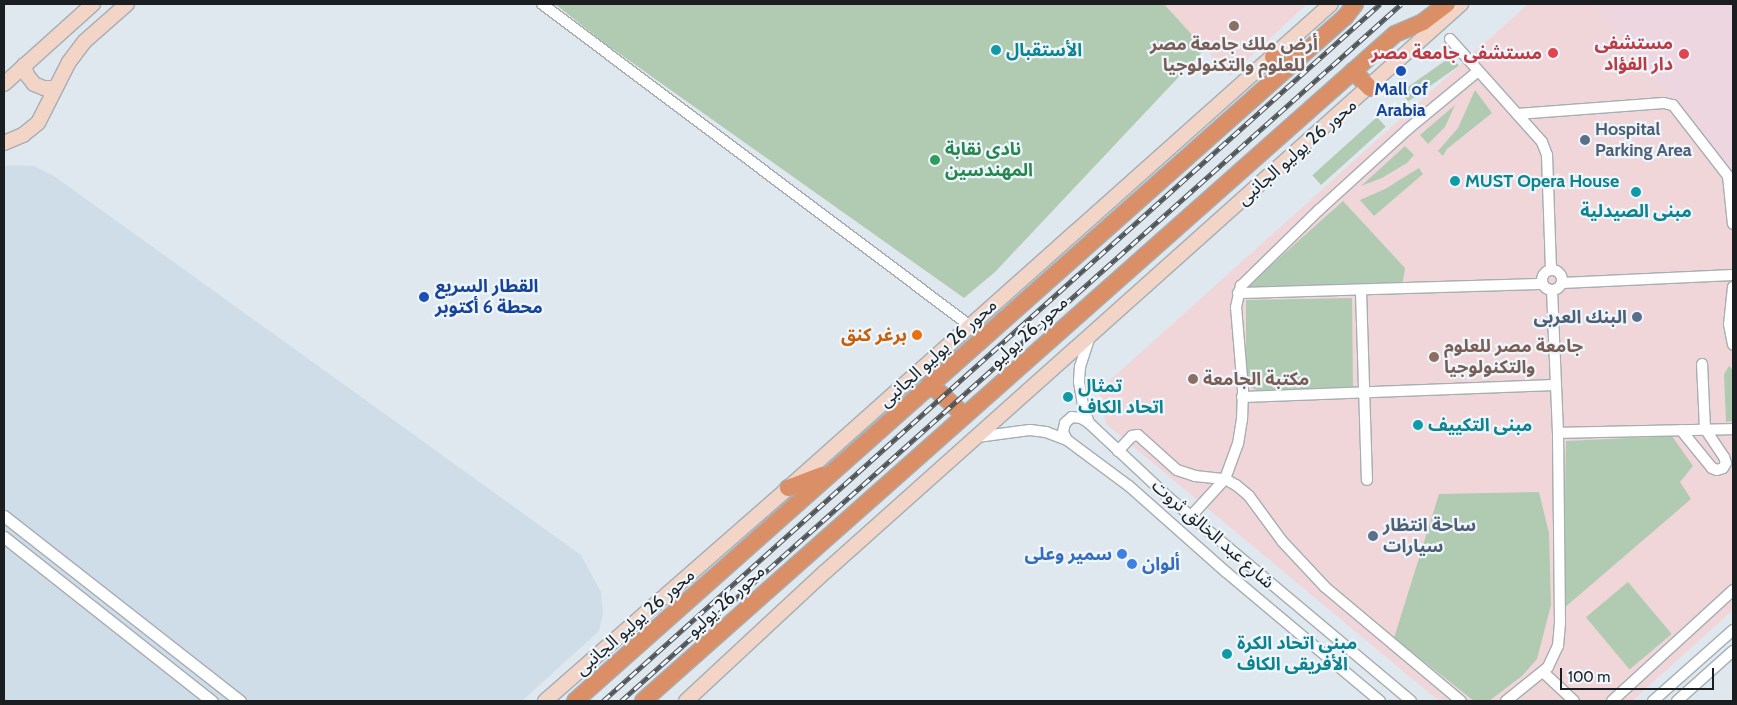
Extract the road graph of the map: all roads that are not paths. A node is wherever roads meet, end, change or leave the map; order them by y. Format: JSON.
{"nodes":[{"id":1,"x":93,"y":4,"type":"edge"},
{"id":2,"x":126,"y":4,"type":"edge"},
{"id":3,"x":542,"y":4,"type":"edge"},
{"id":4,"x":1331,"y":4,"type":"edge"},
{"id":5,"x":1355,"y":4,"type":"edge"},
{"id":6,"x":1447,"y":4,"type":"edge"},
{"id":7,"x":1461,"y":4,"type":"edge"},
{"id":8,"x":1450,"y":39,"type":"dead end"},
{"id":9,"x":1273,"y":57,"type":"junction"},
{"id":10,"x":24,"y":65,"type":"junction"},
{"id":11,"x":1286,"y":70,"type":"junction"},
{"id":12,"x":1353,"y":71,"type":"junction"},
{"id":13,"x":1478,"y":71,"type":"junction"},
{"id":14,"x":4,"y":84,"type":"edge"},
{"id":15,"x":54,"y":88,"type":"junction"},
{"id":16,"x":1370,"y":88,"type":"junction"},
{"id":17,"x":1517,"y":114,"type":"junction"},
{"id":18,"x":4,"y":143,"type":"edge"},
{"id":19,"x":1733,"y":224,"type":"edge"},
{"id":20,"x":1551,"y":269,"type":"junction"},
{"id":21,"x":1733,"y":275,"type":"edge"},
{"id":22,"x":1562,"y":283,"type":"junction"},
{"id":23,"x":1542,"y":284,"type":"junction"},
{"id":24,"x":1733,"y":287,"type":"edge"},
{"id":25,"x":1552,"y":290,"type":"junction"},
{"id":26,"x":1361,"y":291,"type":"junction"},
{"id":27,"x":1238,"y":293,"type":"junction"},
{"id":28,"x":969,"y":325,"type":"junction"},
{"id":29,"x":1091,"y":334,"type":"junction"},
{"id":30,"x":1733,"y":345,"type":"edge"},
{"id":31,"x":1702,"y":364,"type":"dead end"},
{"id":32,"x":930,"y":384,"type":"junction"},
{"id":33,"x":1556,"y":385,"type":"junction"},
{"id":34,"x":1364,"y":391,"type":"junction"},
{"id":35,"x":1242,"y":397,"type":"junction"},
{"id":36,"x":965,"y":416,"type":"junction"},
{"id":37,"x":1089,"y":423,"type":"junction"},
{"id":38,"x":1733,"y":429,"type":"edge"},
{"id":39,"x":1681,"y":430,"type":"junction"},
{"id":40,"x":1704,"y":430,"type":"junction"},
{"id":41,"x":1558,"y":433,"type":"junction"},
{"id":42,"x":976,"y":437,"type":"junction"},
{"id":43,"x":1067,"y":440,"type":"junction"},
{"id":44,"x":1118,"y":451,"type":"junction"},
{"id":45,"x":831,"y":472,"type":"junction"},
{"id":46,"x":1225,"y":479,"type":"junction"},
{"id":47,"x":1367,"y":480,"type":"dead end"},
{"id":48,"x":788,"y":488,"type":"junction"},
{"id":49,"x":4,"y":516,"type":"edge"},
{"id":50,"x":1191,"y":516,"type":"junction"},
{"id":51,"x":4,"y":537,"type":"edge"},
{"id":52,"x":1733,"y":590,"type":"edge"},
{"id":53,"x":1733,"y":630,"type":"edge"},
{"id":54,"x":1733,"y":651,"type":"edge"},
{"id":55,"x":1543,"y":672,"type":"junction"},
{"id":56,"x":212,"y":701,"type":"edge"},
{"id":57,"x":240,"y":701,"type":"edge"},
{"id":58,"x":545,"y":701,"type":"edge"},
{"id":59,"x":575,"y":701,"type":"edge"},
{"id":60,"x":643,"y":701,"type":"edge"},
{"id":61,"x":686,"y":701,"type":"edge"},
{"id":62,"x":1380,"y":701,"type":"edge"},
{"id":63,"x":1411,"y":701,"type":"edge"},
{"id":64,"x":1462,"y":701,"type":"edge"},
{"id":65,"x":1506,"y":701,"type":"edge"},
{"id":66,"x":1574,"y":701,"type":"edge"},
{"id":67,"x":1612,"y":701,"type":"edge"},
{"id":68,"x":1653,"y":701,"type":"edge"},
{"id":69,"x":1678,"y":701,"type":"edge"}],
"edges":[{"from":1,"to":10,"type":"main road"},
{"from":2,"to":15,"type":"main road"},
{"from":3,"to":28,"type":"street"},
{"from":4,"to":9,"type":"main road","name":"محور 26 يوليو الجانبى"},
{"from":5,"to":11,"type":"highway","name":"محور 26 يوليو"},
{"from":6,"to":12,"type":"highway","name":"محور 26 يوليو"},
{"from":7,"to":16,"type":"main road","name":"محور 26 يوليو الجانبى"},
{"from":8,"to":13,"type":"street"},
{"from":9,"to":11,"type":"highway"},
{"from":9,"to":28,"type":"main road","name":"محور 26 يوليو الجانبى"},
{"from":10,"to":14,"type":"main road"},
{"from":10,"to":15,"type":"main road"},
{"from":11,"to":32,"type":"highway","name":"محور 26 يوليو"},
{"from":12,"to":16,"type":"highway"},
{"from":12,"to":36,"type":"highway","name":"محور 26 يوليو"},
{"from":13,"to":17,"type":"street"},
{"from":13,"to":27,"type":"street"},
{"from":15,"to":18,"type":"main road"},
{"from":16,"to":29,"type":"main road","name":"محور 26 يوليو الجانبى"},
{"from":17,"to":19,"type":"street"},
{"from":17,"to":20,"type":"street"},
{"from":20,"to":22,"type":"street"},
{"from":20,"to":23,"type":"street"},
{"from":21,"to":22,"type":"street"},
{"from":22,"to":25,"type":"street"},
{"from":23,"to":25,"type":"street"},
{"from":23,"to":26,"type":"street"},
{"from":24,"to":30,"type":"street"},
{"from":25,"to":33,"type":"street"},
{"from":26,"to":27,"type":"street"},
{"from":26,"to":34,"type":"street"},
{"from":27,"to":35,"type":"street"},
{"from":28,"to":48,"type":"main road","name":"محور 26 يوليو الجانبى"},
{"from":29,"to":37,"type":"street"},
{"from":29,"to":42,"type":"main road","name":"محور 26 يوليو الجانبى"},
{"from":31,"to":40,"type":"street"},
{"from":32,"to":36,"type":"highway"},
{"from":32,"to":45,"type":"highway","name":"محور 26 يوليو"},
{"from":33,"to":34,"type":"street"},
{"from":33,"to":41,"type":"street"},
{"from":34,"to":35,"type":"street"},
{"from":34,"to":47,"type":"street"},
{"from":35,"to":46,"type":"street"},
{"from":36,"to":60,"type":"highway","name":"محور 26 يوليو"},
{"from":37,"to":43,"type":"street"},
{"from":37,"to":44,"type":"street","name":"شارع عبد الخالق ثروت"},
{"from":38,"to":40,"type":"street"},
{"from":39,"to":40,"type":"street"},
{"from":39,"to":40,"type":"street"},
{"from":39,"to":41,"type":"street"},
{"from":41,"to":55,"type":"street"},
{"from":42,"to":43,"type":"street","name":"شارع عبد الخالق ثروت"},
{"from":42,"to":61,"type":"main road","name":"محور 26 يوليو الجانبى"},
{"from":43,"to":62,"type":"street","name":"شارع عبد الخالق ثروت"},
{"from":44,"to":46,"type":"street"},
{"from":44,"to":50,"type":"street","name":"شارع عبد الخالق ثروت"},
{"from":45,"to":48,"type":"highway"},
{"from":45,"to":59,"type":"highway","name":"محور 26 يوليو"},
{"from":46,"to":50,"type":"street"},
{"from":46,"to":64,"type":"street"},
{"from":48,"to":58,"type":"main road","name":"محور 26 يوليو الجانبى"},
{"from":49,"to":57,"type":"street"},
{"from":50,"to":63,"type":"street","name":"شارع عبد الخالق ثروت"},
{"from":51,"to":56,"type":"street"},
{"from":52,"to":67,"type":"street"},
{"from":53,"to":68,"type":"street"},
{"from":54,"to":69,"type":"street"},
{"from":55,"to":65,"type":"street"},
{"from":55,"to":66,"type":"street"}]}
